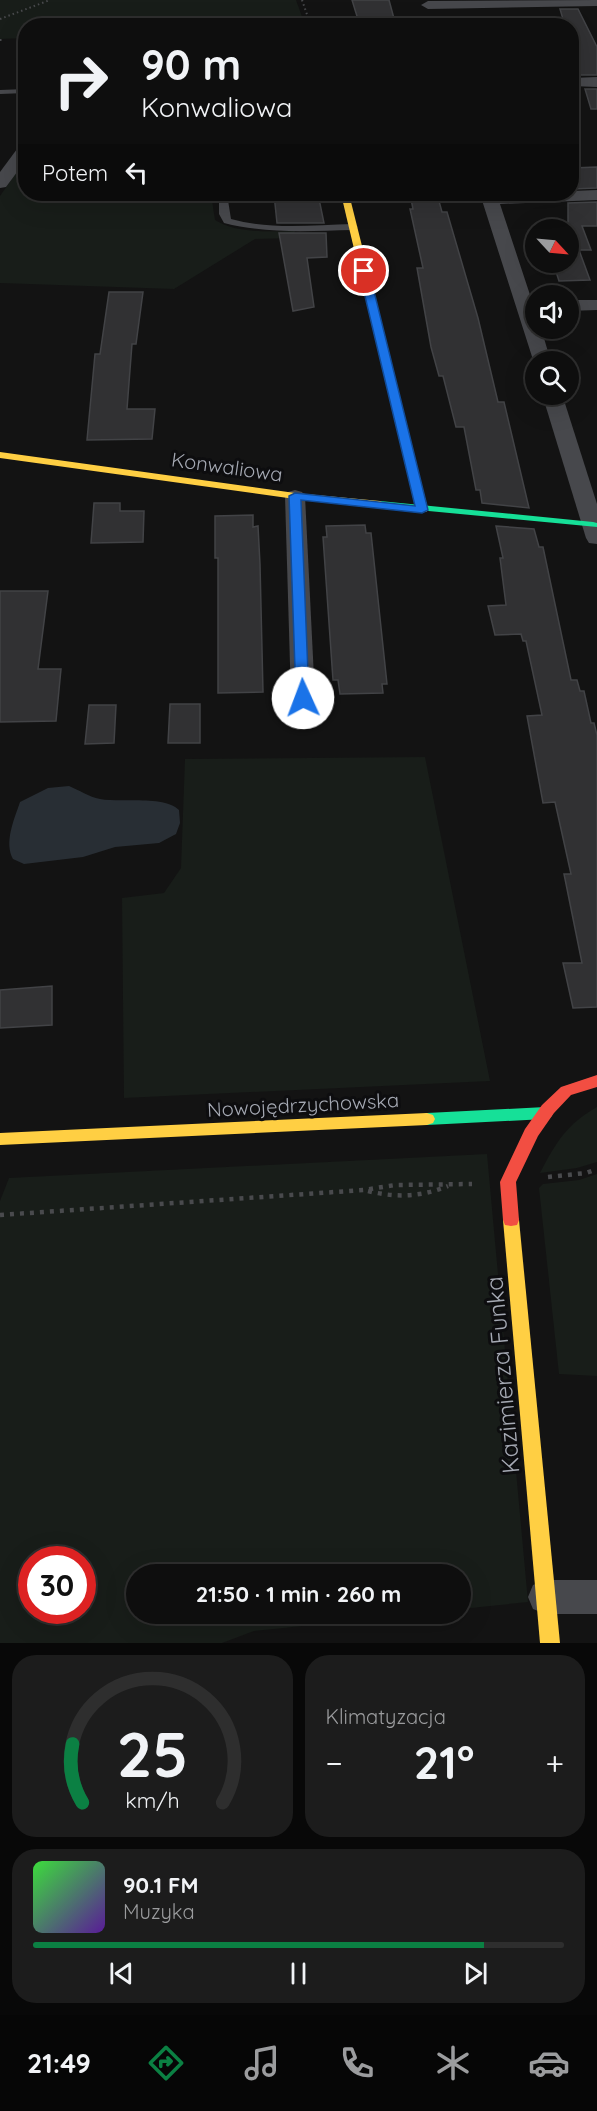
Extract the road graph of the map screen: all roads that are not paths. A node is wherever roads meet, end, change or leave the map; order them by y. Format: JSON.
{"nodes":[{"id":1,"x":597,"y":2,"type":"edge"},
{"id":2,"x":429,"y":6,"type":"edge"},
{"id":3,"x":579,"y":82,"type":"edge"},
{"id":4,"x":597,"y":82,"type":"edge"},
{"id":5,"x":18,"y":91,"type":"edge"},
{"id":6,"x":0,"y":92,"type":"edge"},
{"id":7,"x":18,"y":167,"type":"edge"},
{"id":8,"x":0,"y":183,"type":"edge"},
{"id":9,"x":579,"y":195,"type":"edge"},
{"id":10,"x":597,"y":195,"type":"edge"},
{"id":11,"x":223,"y":201,"type":"edge"},
{"id":12,"x":347,"y":201,"type":"edge"},
{"id":13,"x":491,"y":201,"type":"edge"},
{"id":14,"x":353,"y":227,"type":"junction"},
{"id":15,"x":525,"y":294,"type":"edge"},
{"id":16,"x":597,"y":305,"type":"edge"},
{"id":17,"x":579,"y":306,"type":"edge"},
{"id":18,"x":555,"y":405,"type":"edge"},
{"id":19,"x":0,"y":455,"type":"edge"},
{"id":20,"x":574,"y":467,"type":"junction"},
{"id":21,"x":597,"y":467,"type":"edge"},
{"id":22,"x":295,"y":496,"type":"junction"},
{"id":23,"x":422,"y":510,"type":"junction"},
{"id":24,"x":595,"y":532,"type":"edge"},
{"id":25,"x":303,"y":698,"type":"dead end"},
{"id":26,"x":597,"y":1081,"type":"edge"},
{"id":27,"x":545,"y":1113,"type":"junction"},
{"id":28,"x":0,"y":1139,"type":"edge"},
{"id":29,"x":546,"y":1597,"type":"junction"},
{"id":30,"x":597,"y":1597,"type":"edge"},
{"id":31,"x":550,"y":1643,"type":"edge"}],
"edges":[{"from":1,"to":2,"type":"street"},
{"from":3,"to":4,"type":"street"},
{"from":5,"to":6,"type":"lane"},
{"from":7,"to":8,"type":"street"},
{"from":9,"to":10,"type":"street"},
{"from":11,"to":14,"type":"lane"},
{"from":12,"to":14,"type":"street"},
{"from":13,"to":15,"type":"street"},
{"from":14,"to":23,"type":"street"},
{"from":16,"to":17,"type":"street"},
{"from":18,"to":20,"type":"street"},
{"from":19,"to":22,"type":"street","name":"Konwaliowa"},
{"from":20,"to":21,"type":"street"},
{"from":20,"to":24,"type":"street"},
{"from":22,"to":23,"type":"street","name":"Konwaliowa"},
{"from":22,"to":25,"type":"street"},
{"from":23,"to":24,"type":"street","name":"Konwaliowa"},
{"from":26,"to":27,"type":"street"},
{"from":27,"to":28,"type":"street","name":"Nowojędrzychowska"},
{"from":27,"to":29,"type":"street","name":"Kazimierza Funka"},
{"from":29,"to":30,"type":"street"},
{"from":29,"to":31,"type":"street","name":"Kazimierza Funka"}]}
